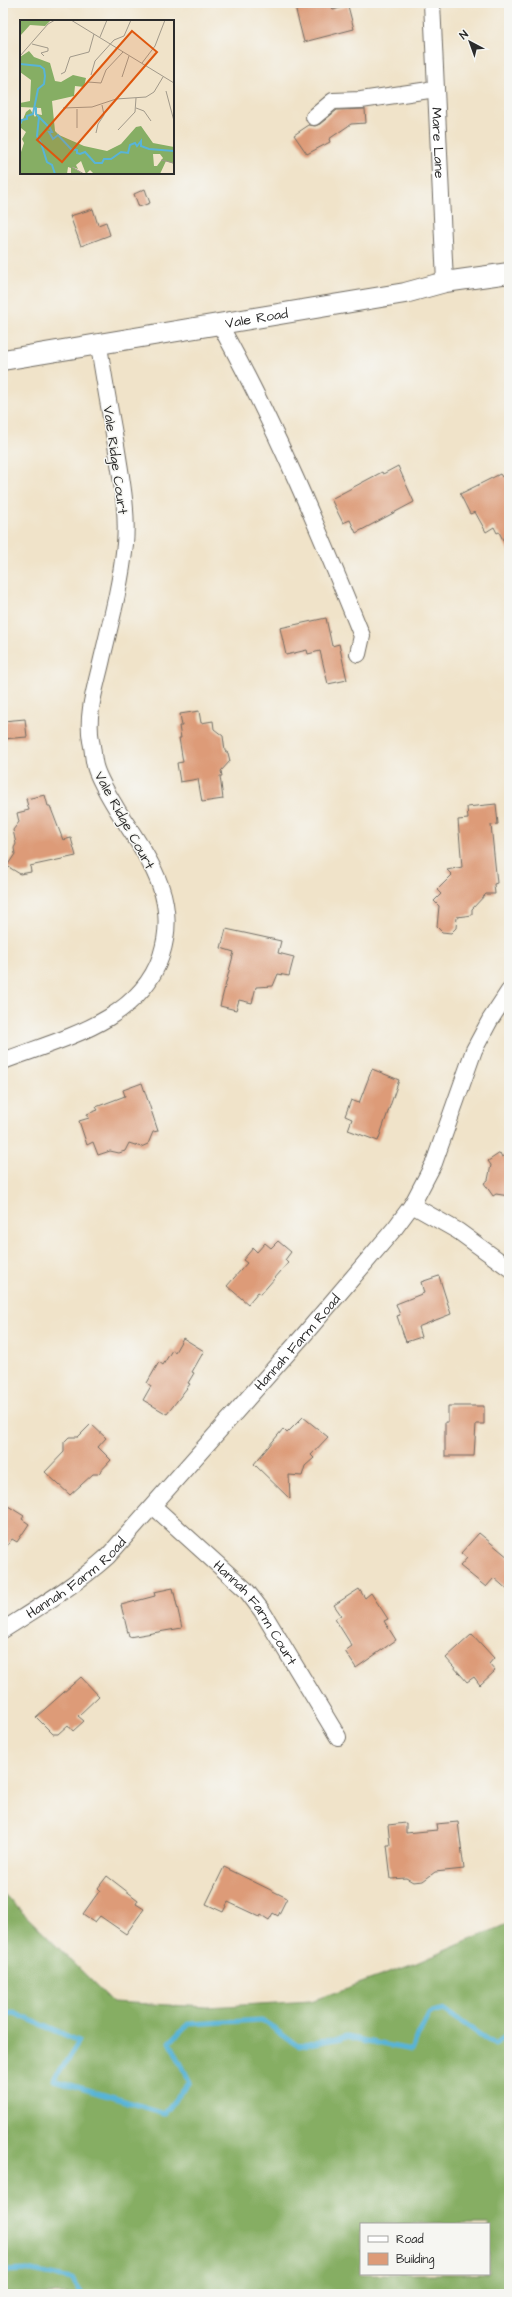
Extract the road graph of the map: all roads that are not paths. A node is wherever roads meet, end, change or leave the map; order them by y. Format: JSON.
{"nodes":[{"id":1,"x":432,"y":3,"type":"edge"},
{"id":2,"x":436,"y":89,"type":"junction"},
{"id":3,"x":314,"y":117,"type":"dead end"},
{"id":4,"x":509,"y":273,"type":"edge"},
{"id":5,"x":445,"y":282,"type":"junction"},
{"id":6,"x":220,"y":325,"type":"junction"},
{"id":7,"x":99,"y":346,"type":"junction"},
{"id":8,"x":3,"y":360,"type":"edge"},
{"id":9,"x":358,"y":654,"type":"dead end"},
{"id":10,"x":509,"y":991,"type":"edge"},
{"id":11,"x":3,"y":1061,"type":"edge"},
{"id":12,"x":412,"y":1205,"type":"junction"},
{"id":13,"x":509,"y":1268,"type":"edge"},
{"id":14,"x":153,"y":1506,"type":"junction"},
{"id":15,"x":3,"y":1630,"type":"edge"},
{"id":16,"x":338,"y":1736,"type":"dead end"}],
"edges":[{"from":1,"to":2,"type":"street","name":"Mare Lane"},
{"from":2,"to":3,"type":"street"},
{"from":2,"to":5,"type":"street","name":"Mare Lane"},
{"from":4,"to":5,"type":"main road","name":"Vale Road"},
{"from":5,"to":6,"type":"main road","name":"Vale Road"},
{"from":6,"to":7,"type":"main road","name":"Vale Road"},
{"from":6,"to":9,"type":"street"},
{"from":7,"to":8,"type":"main road","name":"Vale Road"},
{"from":7,"to":11,"type":"street","name":"Vale Ridge Court"},
{"from":10,"to":12,"type":"street","name":"Hannah Farm Road"},
{"from":12,"to":13,"type":"street"},
{"from":12,"to":14,"type":"street","name":"Hannah Farm Road"},
{"from":14,"to":15,"type":"street","name":"Hannah Farm Road"},
{"from":14,"to":16,"type":"street","name":"Hannah Farm Court"}]}
